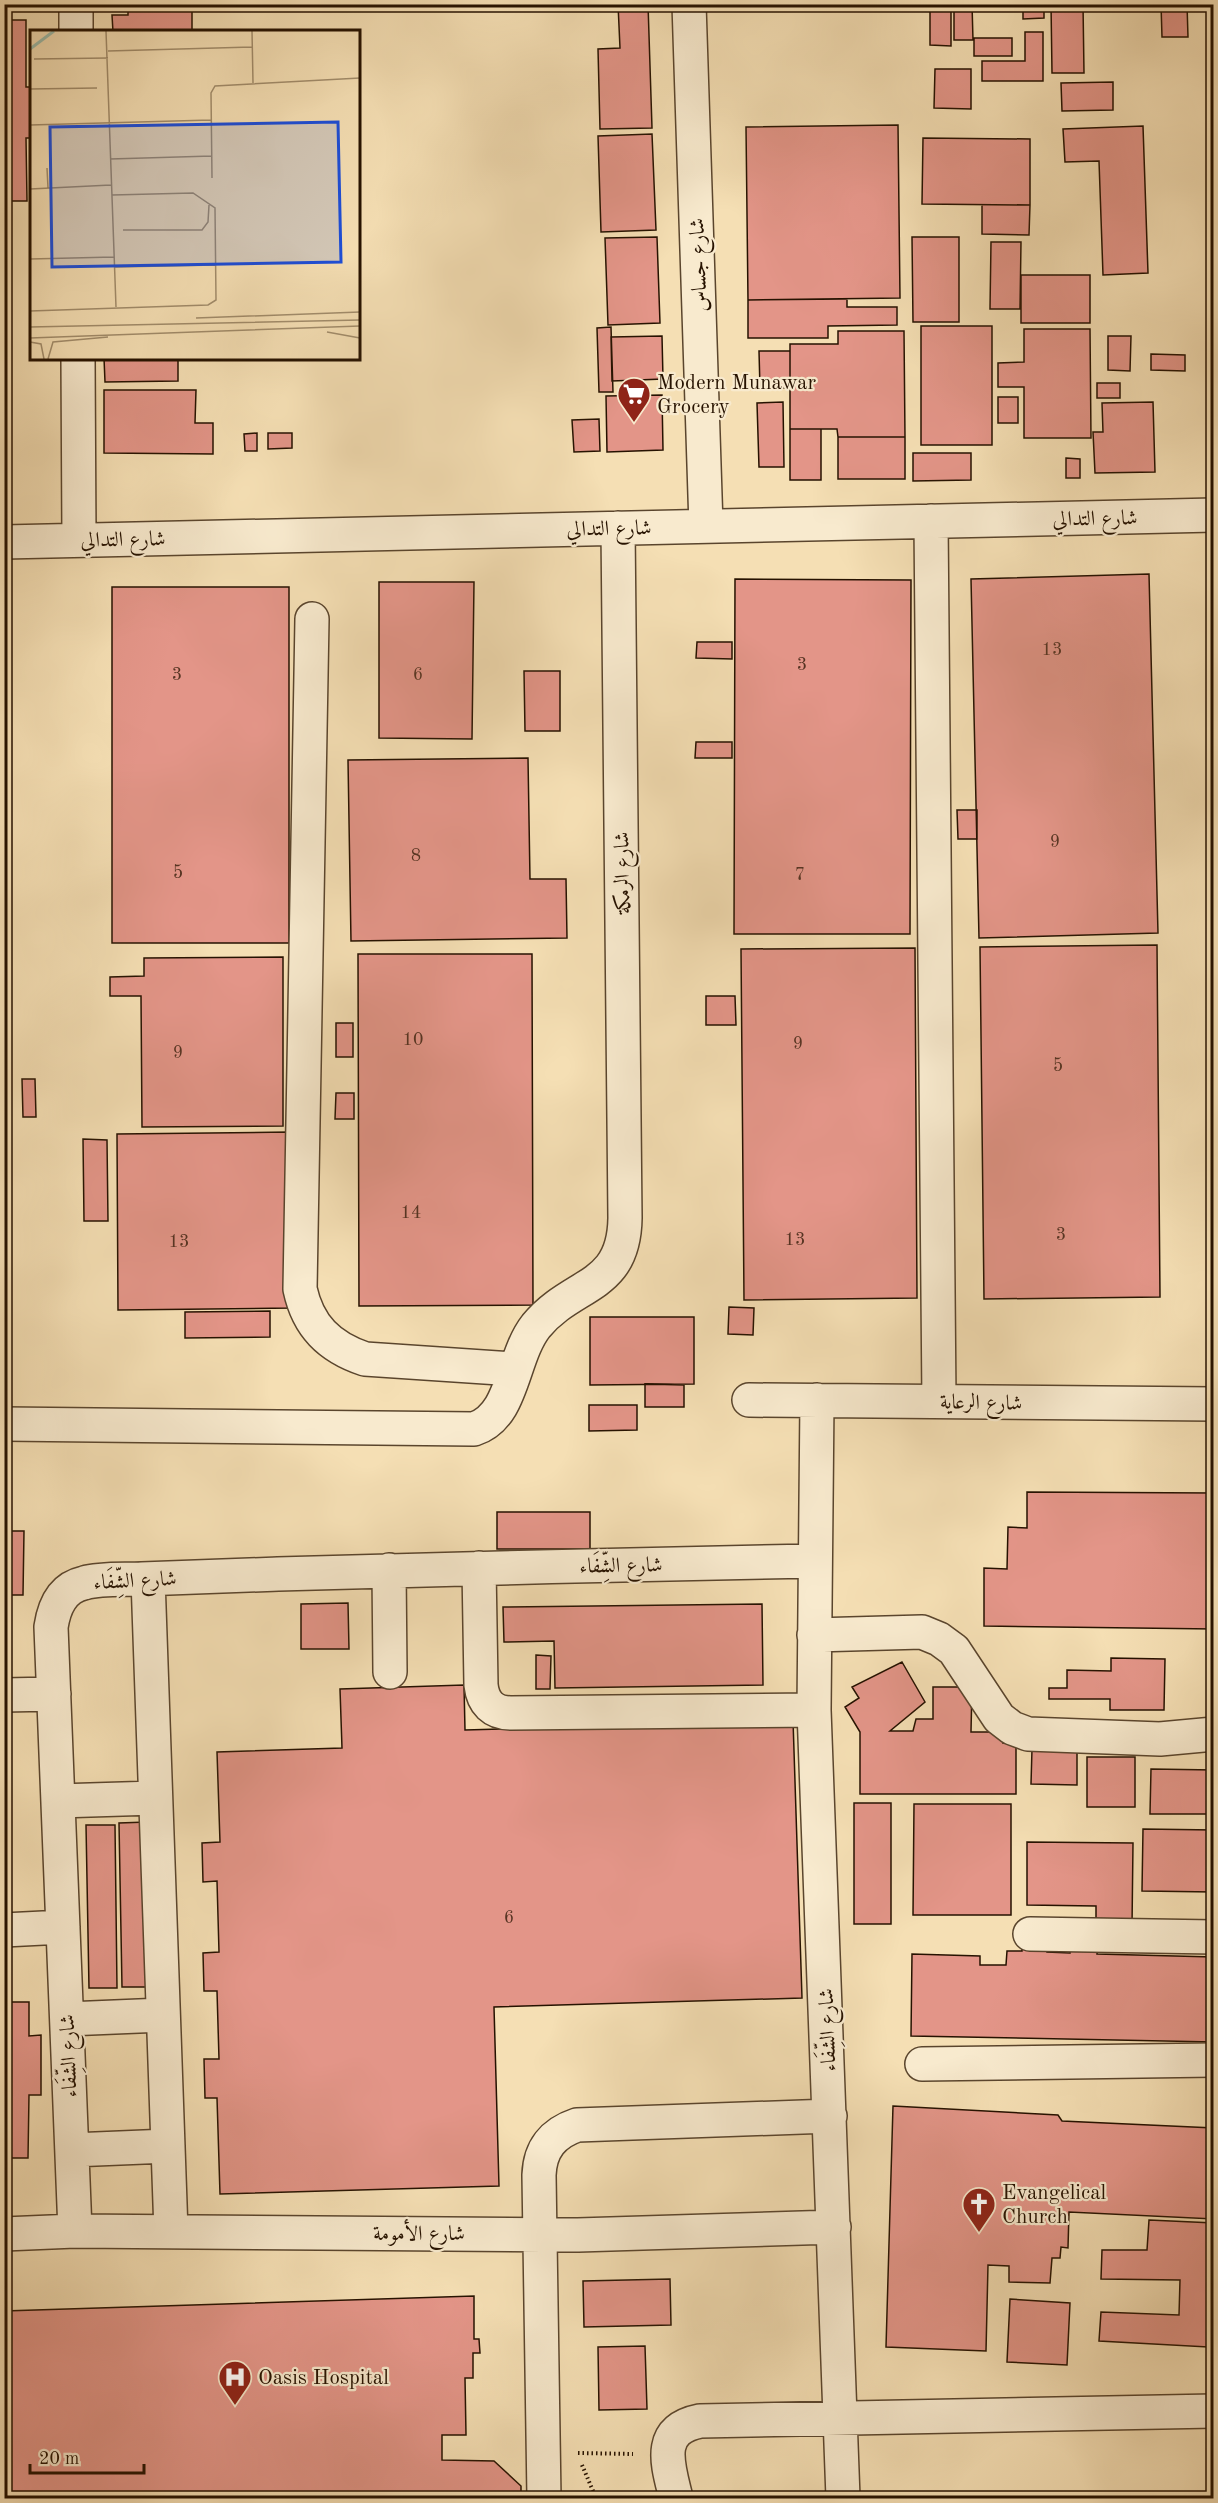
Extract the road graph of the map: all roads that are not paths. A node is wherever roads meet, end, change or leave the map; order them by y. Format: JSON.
{"nodes":[{"id":1,"x":76,"y":4,"type":"edge"},
{"id":2,"x":689,"y":4,"type":"edge"},
{"id":3,"x":76,"y":30,"type":"edge"},
{"id":4,"x":78,"y":360,"type":"edge"},
{"id":5,"x":1214,"y":515,"type":"edge"},
{"id":6,"x":931,"y":521,"type":"junction"},
{"id":7,"x":706,"y":526,"type":"junction"},
{"id":8,"x":618,"y":528,"type":"junction"},
{"id":9,"x":79,"y":540,"type":"junction"},
{"id":10,"x":4,"y":542,"type":"edge"},
{"id":11,"x":312,"y":619,"type":"dead end"},
{"id":12,"x":514,"y":1369,"type":"junction"},
{"id":13,"x":749,"y":1400,"type":"dead end"},
{"id":14,"x":817,"y":1400,"type":"junction"},
{"id":15,"x":939,"y":1401,"type":"junction"},
{"id":16,"x":1214,"y":1404,"type":"edge"},
{"id":17,"x":4,"y":1424,"type":"edge"},
{"id":18,"x":814,"y":1561,"type":"junction"},
{"id":19,"x":479,"y":1568,"type":"junction"},
{"id":20,"x":389,"y":1570,"type":"junction"},
{"id":21,"x":148,"y":1579,"type":"junction"},
{"id":22,"x":814,"y":1635,"type":"junction"},
{"id":23,"x":390,"y":1672,"type":"dead end"},
{"id":24,"x":54,"y":1694,"type":"junction"},
{"id":25,"x":4,"y":1695,"type":"edge"},
{"id":26,"x":814,"y":1710,"type":"junction"},
{"id":27,"x":1214,"y":1734,"type":"edge"},
{"id":28,"x":155,"y":1798,"type":"junction"},
{"id":29,"x":58,"y":1800,"type":"junction"},
{"id":30,"x":63,"y":1927,"type":"junction"},
{"id":31,"x":4,"y":1930,"type":"edge"},
{"id":32,"x":1030,"y":1934,"type":"dead end"},
{"id":33,"x":1214,"y":1937,"type":"edge"},
{"id":34,"x":163,"y":2015,"type":"junction"},
{"id":35,"x":67,"y":2019,"type":"junction"},
{"id":36,"x":1214,"y":2060,"type":"edge"},
{"id":37,"x":922,"y":2064,"type":"dead end"},
{"id":38,"x":830,"y":2116,"type":"junction"},
{"id":39,"x":168,"y":2146,"type":"junction"},
{"id":40,"x":72,"y":2150,"type":"junction"},
{"id":41,"x":834,"y":2227,"type":"junction"},
{"id":42,"x":75,"y":2231,"type":"junction"},
{"id":43,"x":171,"y":2232,"type":"junction"},
{"id":44,"x":4,"y":2234,"type":"edge"},
{"id":45,"x":539,"y":2234,"type":"junction"},
{"id":46,"x":1214,"y":2411,"type":"edge"},
{"id":47,"x":840,"y":2419,"type":"junction"},
{"id":48,"x":544,"y":2499,"type":"edge"},
{"id":49,"x":676,"y":2499,"type":"edge"},
{"id":50,"x":843,"y":2499,"type":"edge"}],
"edges":[{"from":1,"to":3,"type":"street"},
{"from":2,"to":7,"type":"street","name":"شارع جساس"},
{"from":4,"to":9,"type":"street"},
{"from":5,"to":6,"type":"street","name":"شارع التدالي"},
{"from":6,"to":7,"type":"street","name":"شارع التدالي"},
{"from":6,"to":15,"type":"street"},
{"from":7,"to":8,"type":"street","name":"شارع التدالي"},
{"from":8,"to":9,"type":"street","name":"شارع التدالي"},
{"from":8,"to":12,"type":"street","name":"شارع الرمكة"},
{"from":9,"to":10,"type":"street","name":"شارع التدالي"},
{"from":11,"to":12,"type":"street"},
{"from":12,"to":17,"type":"street","name":"شارع الرمكة"},
{"from":13,"to":14,"type":"street","name":"شارع الرعاية"},
{"from":14,"to":15,"type":"street","name":"شارع الرعاية"},
{"from":14,"to":18,"type":"street","name":"شارع الشِّفَاء"},
{"from":15,"to":16,"type":"street","name":"شارع الرعاية"},
{"from":18,"to":19,"type":"street","name":"شارع الشِّفَاء"},
{"from":18,"to":22,"type":"street","name":"شارع الشِّفَاء"},
{"from":19,"to":20,"type":"street","name":"شارع الشِّفَاء"},
{"from":19,"to":26,"type":"street"},
{"from":20,"to":21,"type":"street","name":"شارع الشِّفَاء"},
{"from":20,"to":23,"type":"street"},
{"from":21,"to":24,"type":"street","name":"شارع الشِّفَاء"},
{"from":21,"to":28,"type":"street"},
{"from":22,"to":26,"type":"street","name":"شارع الشِّفَاء"},
{"from":22,"to":27,"type":"street"},
{"from":24,"to":25,"type":"street"},
{"from":24,"to":29,"type":"street","name":"شارع الشِّفَاء"},
{"from":26,"to":38,"type":"street","name":"شارع الشِّفَاء"},
{"from":28,"to":29,"type":"street"},
{"from":28,"to":34,"type":"street"},
{"from":29,"to":30,"type":"street","name":"شارع الشِّفَاء"},
{"from":30,"to":31,"type":"street"},
{"from":30,"to":35,"type":"street","name":"شارع الشِّفَاء"},
{"from":32,"to":33,"type":"street"},
{"from":34,"to":35,"type":"street"},
{"from":34,"to":39,"type":"street"},
{"from":35,"to":40,"type":"street","name":"شارع الشِّفَاء"},
{"from":36,"to":37,"type":"street"},
{"from":38,"to":41,"type":"street","name":"شارع الشِّفَاء"},
{"from":38,"to":45,"type":"street"},
{"from":39,"to":40,"type":"street"},
{"from":39,"to":43,"type":"street"},
{"from":40,"to":42,"type":"street","name":"شارع الشِّفَاء"},
{"from":41,"to":45,"type":"street","name":"شارع الأمومة"},
{"from":41,"to":47,"type":"street","name":"شارع الشِّفَاء"},
{"from":42,"to":43,"type":"street","name":"شارع الأمومة"},
{"from":42,"to":44,"type":"street","name":"شارع الأمومة"},
{"from":43,"to":45,"type":"street","name":"شارع الأمومة"},
{"from":45,"to":48,"type":"street"},
{"from":46,"to":47,"type":"street"},
{"from":47,"to":49,"type":"street"},
{"from":47,"to":50,"type":"street","name":"شارع الشِّفَاء"}]}
